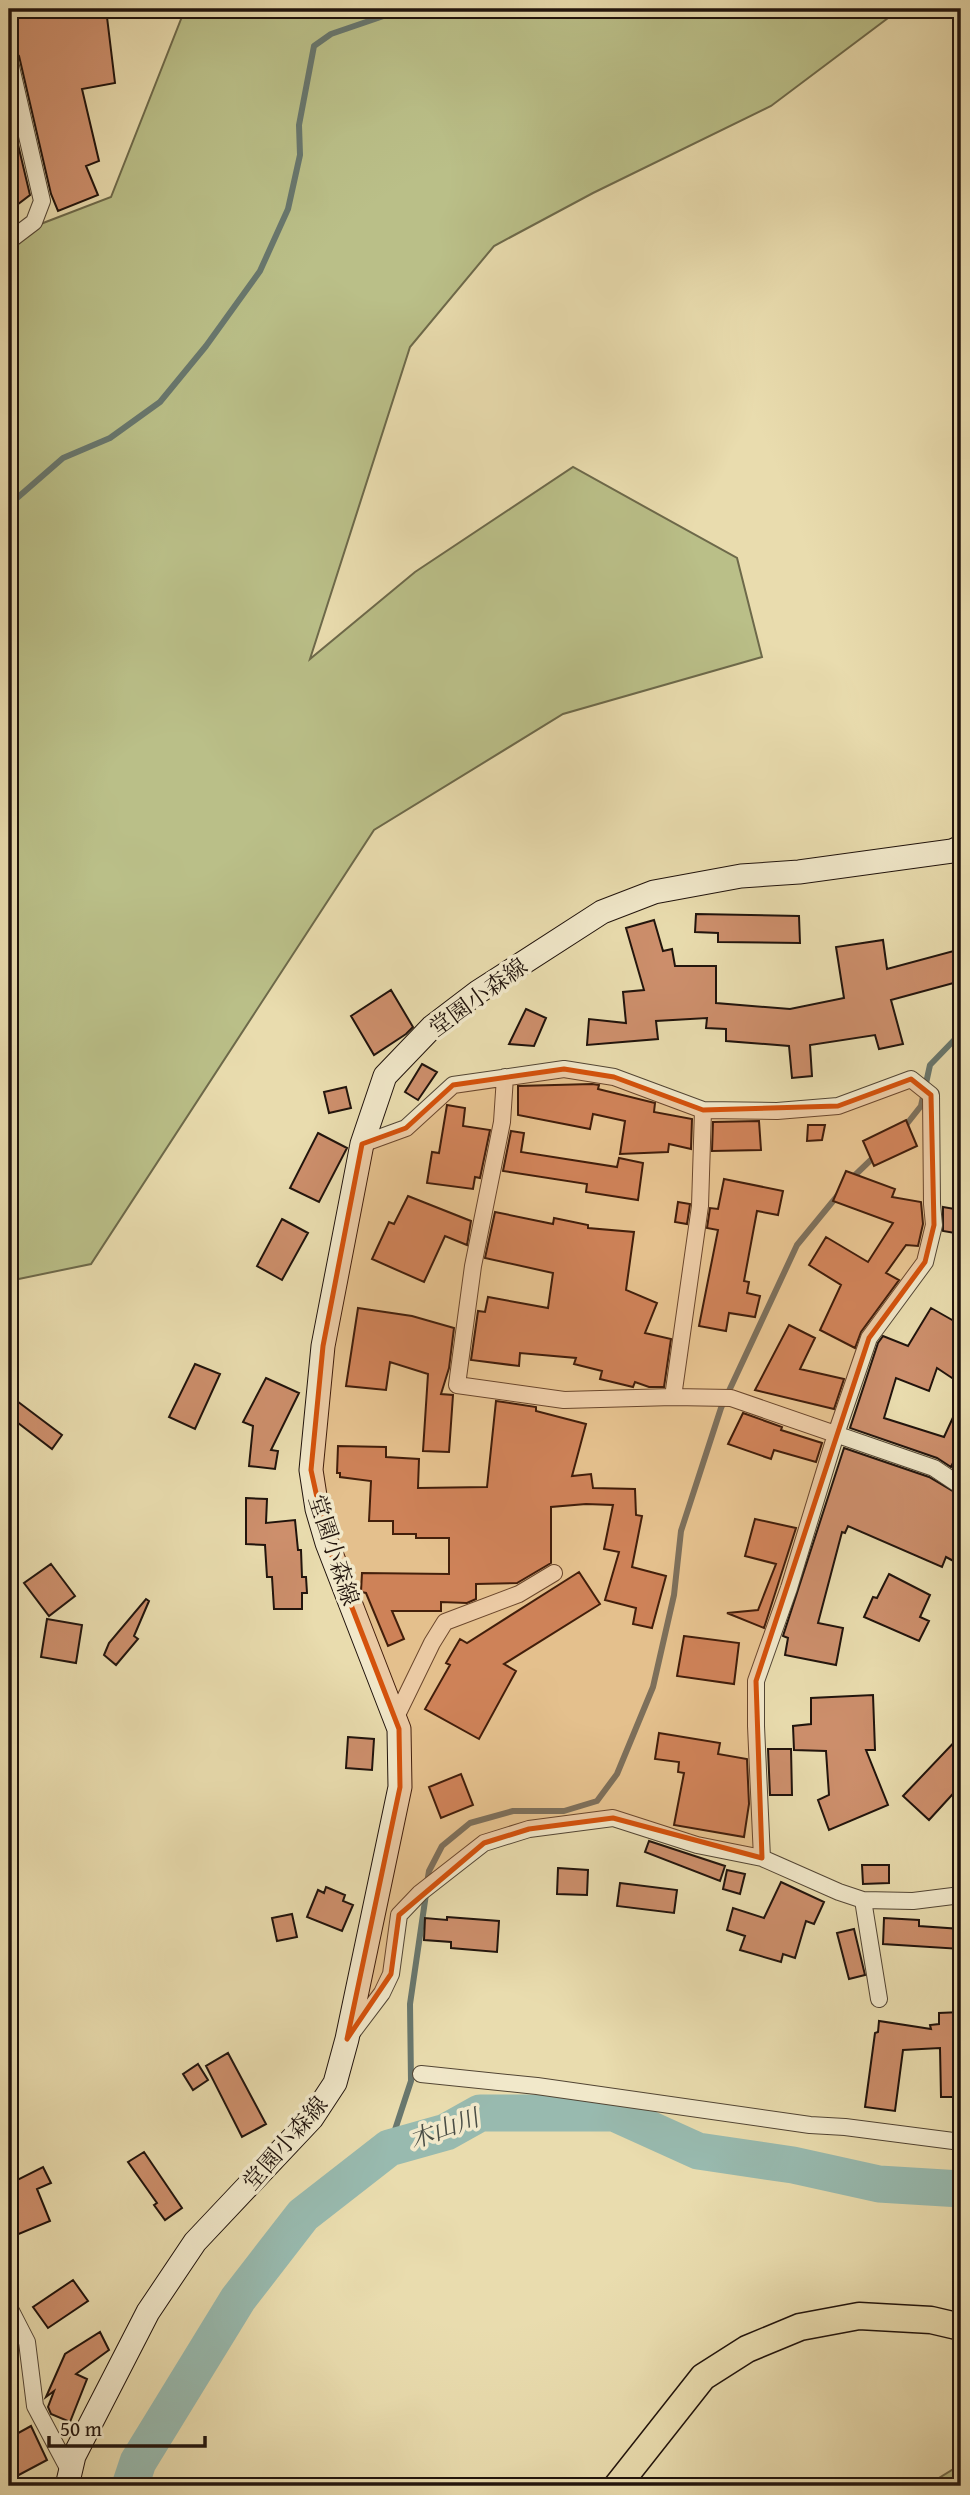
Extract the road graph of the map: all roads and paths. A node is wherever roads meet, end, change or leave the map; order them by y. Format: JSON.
{"nodes":[{"id":1,"x":9,"y":58,"type":"edge"},
{"id":2,"x":9,"y":241,"type":"edge"},
{"id":3,"x":961,"y":847,"type":"edge"},
{"id":4,"x":505,"y":1077,"type":"junction"},
{"id":5,"x":704,"y":1110,"type":"junction"},
{"id":6,"x":362,"y":1144,"type":"junction"},
{"id":7,"x":673,"y":1397,"type":"junction"},
{"id":8,"x":836,"y":1434,"type":"junction"},
{"id":9,"x":961,"y":1486,"type":"edge"},
{"id":10,"x":554,"y":1573,"type":"dead end"},
{"id":11,"x":395,"y":1719,"type":"junction"},
{"id":12,"x":762,"y":1858,"type":"junction"},
{"id":13,"x":961,"y":1895,"type":"edge"},
{"id":14,"x":863,"y":1900,"type":"junction"},
{"id":15,"x":879,"y":1998,"type":"dead end"},
{"id":16,"x":347,"y":2039,"type":"junction"},
{"id":17,"x":421,"y":2074,"type":"dead end"},
{"id":18,"x":961,"y":2142,"type":"edge"},
{"id":19,"x":9,"y":2307,"type":"edge"},
{"id":20,"x":961,"y":2327,"type":"edge"},
{"id":21,"x":66,"y":2482,"type":"edge"},
{"id":22,"x":617,"y":2486,"type":"edge"}],
"edges":[{"from":1,"to":2,"type":"street"},
{"from":3,"to":6,"type":"main road","name":"堂園小森線"},
{"from":4,"to":5,"type":"street"},
{"from":4,"to":6,"type":"street"},
{"from":4,"to":7,"type":"street"},
{"from":5,"to":7,"type":"street"},
{"from":5,"to":8,"type":"street"},
{"from":6,"to":11,"type":"main road","name":"堂園小森線"},
{"from":7,"to":8,"type":"street"},
{"from":8,"to":9,"type":"street"},
{"from":8,"to":12,"type":"street"},
{"from":10,"to":11,"type":"street"},
{"from":11,"to":16,"type":"main road","name":"堂園小森線"},
{"from":12,"to":14,"type":"street"},
{"from":12,"to":16,"type":"street"},
{"from":13,"to":14,"type":"street"},
{"from":14,"to":15,"type":"street"},
{"from":16,"to":21,"type":"main road","name":"堂園小森線"},
{"from":17,"to":18,"type":"street"},
{"from":19,"to":21,"type":"street"},
{"from":20,"to":22,"type":"main road"}]}
